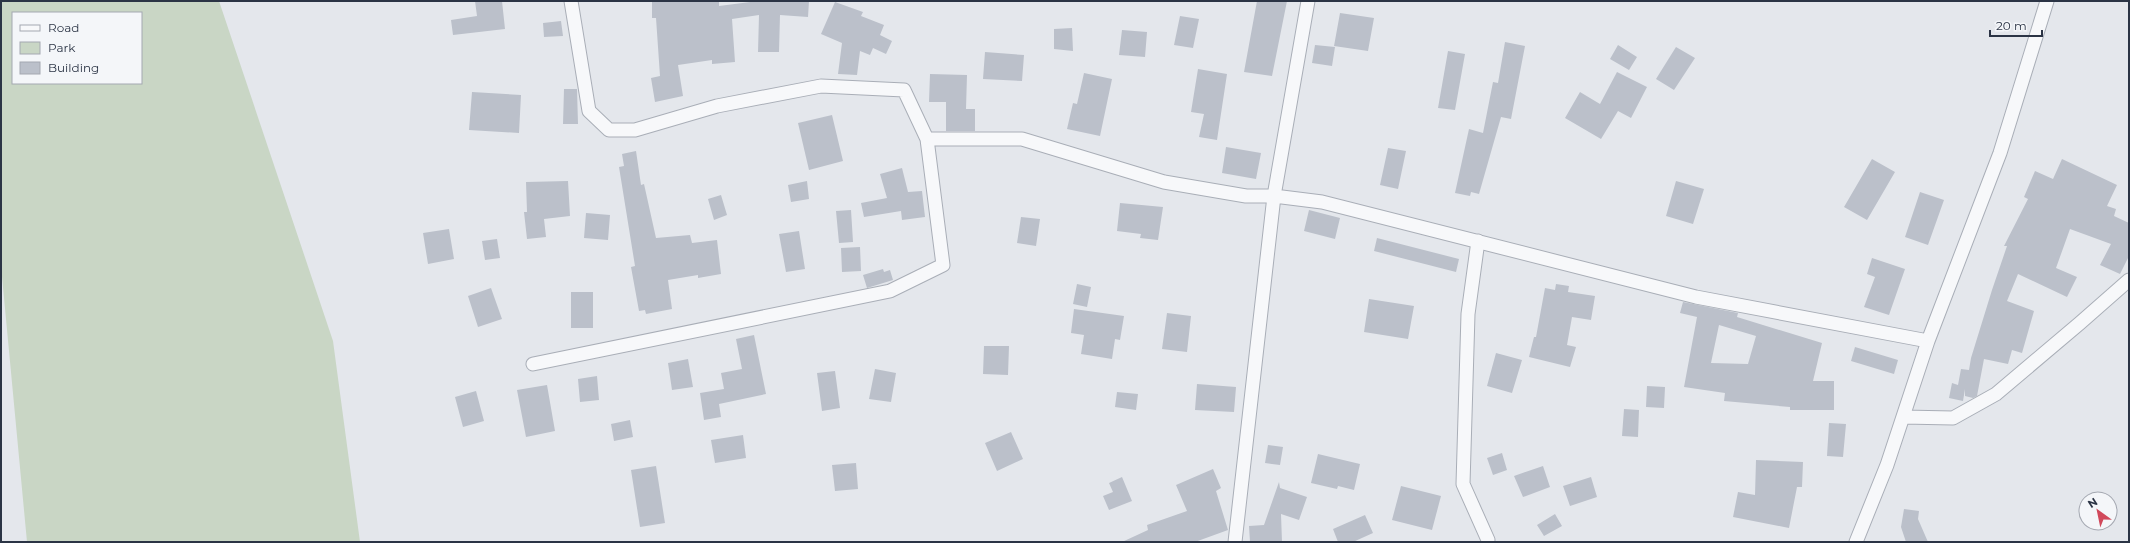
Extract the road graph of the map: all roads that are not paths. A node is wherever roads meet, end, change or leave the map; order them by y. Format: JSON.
{"nodes":[{"id":1,"x":570,"y":1,"type":"edge"},
{"id":2,"x":1308,"y":1,"type":"edge"},
{"id":3,"x":2047,"y":1,"type":"edge"},
{"id":4,"x":927,"y":139,"type":"junction"},
{"id":5,"x":1274,"y":196,"type":"junction"},
{"id":6,"x":1478,"y":241,"type":"junction"},
{"id":7,"x":2129,"y":280,"type":"edge"},
{"id":8,"x":1928,"y":340,"type":"junction"},
{"id":9,"x":533,"y":364,"type":"dead end"},
{"id":10,"x":1903,"y":417,"type":"junction"},
{"id":11,"x":1488,"y":540,"type":"dead end"},
{"id":12,"x":1235,"y":542,"type":"edge"},
{"id":13,"x":1856,"y":542,"type":"edge"}],
"edges":[{"from":1,"to":4,"type":"street"},
{"from":2,"to":5,"type":"street"},
{"from":3,"to":8,"type":"street"},
{"from":4,"to":5,"type":"street"},
{"from":4,"to":9,"type":"street"},
{"from":5,"to":6,"type":"street"},
{"from":5,"to":12,"type":"street"},
{"from":6,"to":8,"type":"street"},
{"from":6,"to":11,"type":"street"},
{"from":7,"to":10,"type":"street"},
{"from":8,"to":10,"type":"street"},
{"from":10,"to":13,"type":"street"}]}
